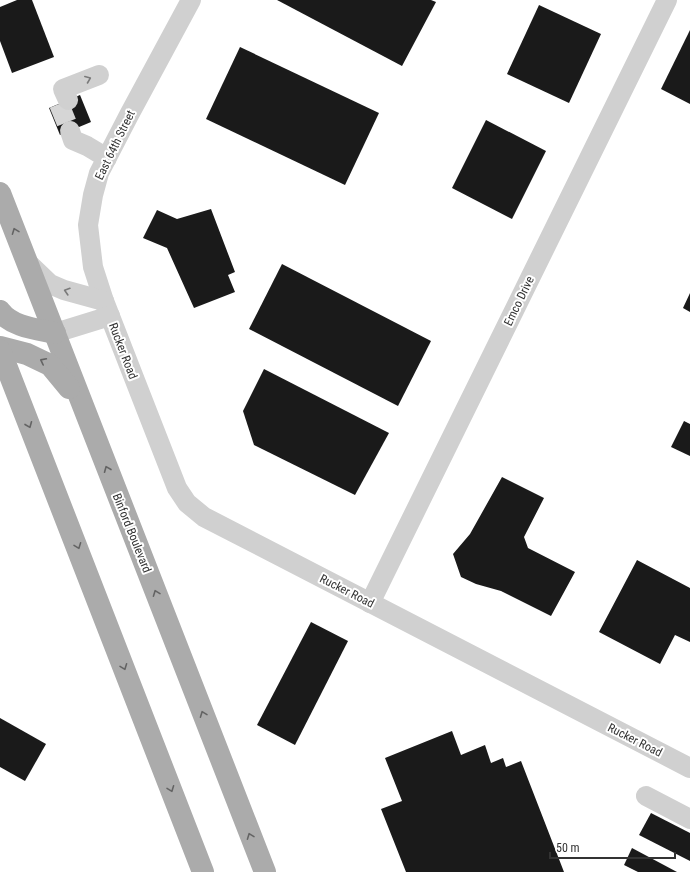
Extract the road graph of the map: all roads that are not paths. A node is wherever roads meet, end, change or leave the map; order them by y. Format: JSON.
{"nodes":[{"id":1,"x":191,"y":0,"type":"edge"},
{"id":2,"x":667,"y":0,"type":"edge"},
{"id":3,"x":99,"y":75,"type":"dead end"},
{"id":4,"x":64,"y":98,"type":"dead end"},
{"id":5,"x":74,"y":129,"type":"tunnel mouth"},
{"id":6,"x":107,"y":158,"type":"junction"},
{"id":7,"x":0,"y":193,"type":"edge"},
{"id":8,"x":27,"y":262,"type":"junction"},
{"id":9,"x":107,"y":309,"type":"junction"},
{"id":10,"x":0,"y":311,"type":"edge"},
{"id":11,"x":55,"y":333,"type":"junction"},
{"id":12,"x":0,"y":349,"type":"edge"},
{"id":13,"x":0,"y":381,"type":"edge"},
{"id":14,"x":17,"y":394,"type":"junction"},
{"id":15,"x":79,"y":400,"type":"junction"},
{"id":16,"x":370,"y":603,"type":"junction"},
{"id":17,"x":690,"y":768,"type":"edge"},
{"id":18,"x":646,"y":796,"type":"dead end"},
{"id":19,"x":690,"y":819,"type":"edge"},
{"id":20,"x":203,"y":872,"type":"edge"},
{"id":21,"x":265,"y":872,"type":"edge"}],
"edges":[{"from":1,"to":6,"type":"street","name":"East 64th Street"},
{"from":2,"to":16,"type":"street","name":"Emco Drive"},
{"from":4,"to":3,"type":"street","one_way":true},
{"from":5,"to":6,"type":"street"},
{"from":6,"to":9,"type":"street","name":"East 64th Street"},
{"from":8,"to":7,"type":"main road","name":"Binford Boulevard","one_way":true},
{"from":9,"to":8,"type":"street","one_way":true},
{"from":8,"to":11,"type":"main road","name":"Binford Boulevard"},
{"from":9,"to":11,"type":"street","name":"Rucker Road"},
{"from":9,"to":16,"type":"street","name":"Rucker Road"},
{"from":10,"to":11,"type":"main road"},
{"from":11,"to":15,"type":"main road","name":"Binford Boulevard"},
{"from":12,"to":14,"type":"main road"},
{"from":15,"to":12,"type":"main road","one_way":true},
{"from":13,"to":14,"type":"street"},
{"from":14,"to":20,"type":"main road","one_way":true},
{"from":21,"to":15,"type":"main road","name":"Binford Boulevard","one_way":true},
{"from":16,"to":17,"type":"street","name":"Rucker Road"},
{"from":18,"to":19,"type":"street"}]}
